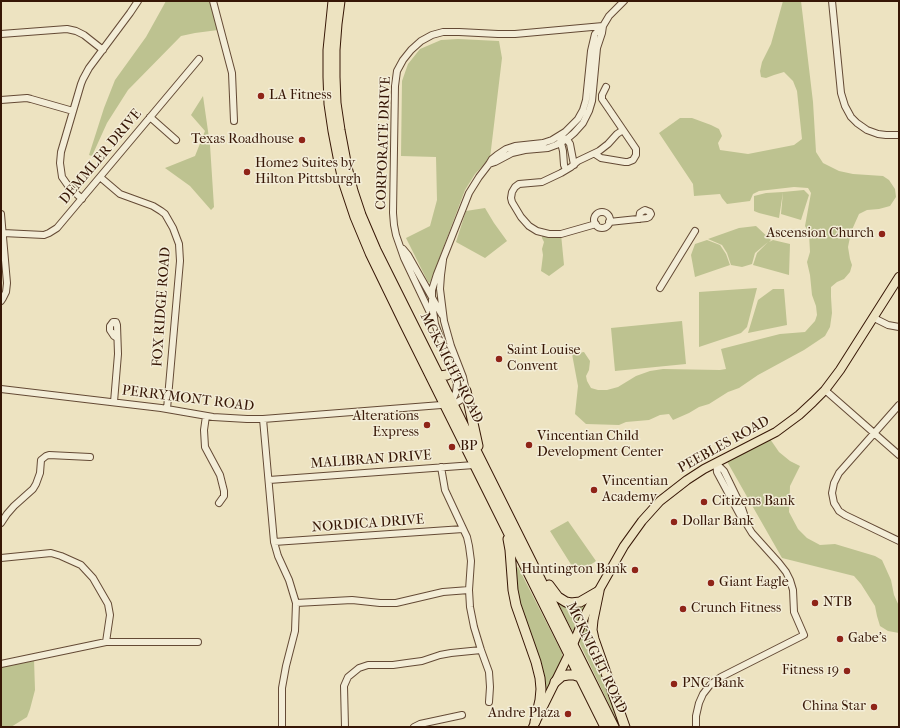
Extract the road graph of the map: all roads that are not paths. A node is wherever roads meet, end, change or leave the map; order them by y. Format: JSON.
{"nodes":[{"id":1,"x":138,"y":1,"type":"edge"},
{"id":2,"x":213,"y":1,"type":"edge"},
{"id":3,"x":333,"y":1,"type":"edge"},
{"id":4,"x":340,"y":1,"type":"edge"},
{"id":5,"x":624,"y":1,"type":"edge"},
{"id":6,"x":832,"y":1,"type":"edge"},
{"id":7,"x":602,"y":26,"type":"junction"},
{"id":8,"x":583,"y":27,"type":"junction"},
{"id":9,"x":1,"y":34,"type":"edge"},
{"id":10,"x":593,"y":39,"type":"junction"},
{"id":11,"x":103,"y":50,"type":"junction"},
{"id":12,"x":199,"y":60,"type":"dead end"},
{"id":13,"x":606,"y":87,"type":"dead end"},
{"id":14,"x":1,"y":100,"type":"edge"},
{"id":15,"x":73,"y":111,"type":"junction"},
{"id":16,"x":150,"y":117,"type":"junction"},
{"id":17,"x":234,"y":121,"type":"dead end"},
{"id":18,"x":623,"y":130,"type":"junction"},
{"id":19,"x":899,"y":135,"type":"edge"},
{"id":20,"x":560,"y":136,"type":"junction"},
{"id":21,"x":176,"y":140,"type":"dead end"},
{"id":22,"x":564,"y":141,"type":"junction"},
{"id":23,"x":595,"y":154,"type":"junction"},
{"id":24,"x":489,"y":164,"type":"junction"},
{"id":25,"x":574,"y":165,"type":"junction"},
{"id":26,"x":566,"y":170,"type":"junction"},
{"id":27,"x":100,"y":177,"type":"junction"},
{"id":28,"x":82,"y":198,"type":"junction"},
{"id":29,"x":1,"y":214,"type":"edge"},
{"id":30,"x":639,"y":218,"type":"dead end"},
{"id":31,"x":609,"y":222,"type":"junction"},
{"id":32,"x":596,"y":224,"type":"junction"},
{"id":33,"x":695,"y":231,"type":"dead end"},
{"id":34,"x":3,"y":233,"type":"junction"},
{"id":35,"x":401,"y":246,"type":"junction"},
{"id":36,"x":3,"y":259,"type":"edge"},
{"id":37,"x":443,"y":260,"type":"junction"},
{"id":38,"x":899,"y":277,"type":"edge"},
{"id":39,"x":660,"y":288,"type":"dead end"},
{"id":40,"x":432,"y":298,"type":"junction"},
{"id":41,"x":1,"y":301,"type":"edge"},
{"id":42,"x":874,"y":318,"type":"junction"},
{"id":43,"x":444,"y":321,"type":"junction"},
{"id":44,"x":435,"y":324,"type":"junction"},
{"id":45,"x":899,"y":327,"type":"edge"},
{"id":46,"x":117,"y":338,"type":"dead end"},
{"id":47,"x":453,"y":371,"type":"junction"},
{"id":48,"x":440,"y":376,"type":"junction"},
{"id":49,"x":1,"y":389,"type":"edge"},
{"id":50,"x":825,"y":390,"type":"junction"},
{"id":51,"x":466,"y":391,"type":"junction"},
{"id":52,"x":114,"y":402,"type":"junction"},
{"id":53,"x":450,"y":404,"type":"junction"},
{"id":54,"x":899,"y":405,"type":"edge"},
{"id":55,"x":167,"y":409,"type":"junction"},
{"id":56,"x":206,"y":416,"type":"junction"},
{"id":57,"x":263,"y":419,"type":"junction"},
{"id":58,"x":874,"y":433,"type":"junction"},
{"id":59,"x":899,"y":455,"type":"edge"},
{"id":60,"x":90,"y":457,"type":"dead end"},
{"id":61,"x":478,"y":462,"type":"junction"},
{"id":62,"x":716,"y":464,"type":"junction"},
{"id":63,"x":441,"y":467,"type":"junction"},
{"id":64,"x":269,"y":480,"type":"junction"},
{"id":65,"x":219,"y":503,"type":"dead end"},
{"id":66,"x":1,"y":523,"type":"edge"},
{"id":67,"x":505,"y":526,"type":"junction"},
{"id":68,"x":462,"y":529,"type":"junction"},
{"id":69,"x":520,"y":538,"type":"junction"},
{"id":70,"x":899,"y":541,"type":"edge"},
{"id":71,"x":274,"y":542,"type":"junction"},
{"id":72,"x":1,"y":558,"type":"edge"},
{"id":73,"x":469,"y":590,"type":"junction"},
{"id":74,"x":599,"y":591,"type":"junction"},
{"id":75,"x":296,"y":603,"type":"junction"},
{"id":76,"x":106,"y":642,"type":"junction"},
{"id":77,"x":198,"y":642,"type":"dead end"},
{"id":78,"x":573,"y":644,"type":"junction"},
{"id":79,"x":481,"y":650,"type":"junction"},
{"id":80,"x":569,"y":654,"type":"junction"},
{"id":81,"x":1,"y":664,"type":"edge"},
{"id":82,"x":580,"y":677,"type":"junction"},
{"id":83,"x":555,"y":682,"type":"junction"},
{"id":84,"x":489,"y":702,"type":"dead end"},
{"id":85,"x":462,"y":715,"type":"dead end"},
{"id":86,"x":534,"y":724,"type":"edge"},
{"id":87,"x":282,"y":727,"type":"edge"},
{"id":88,"x":345,"y":727,"type":"edge"},
{"id":89,"x":414,"y":727,"type":"edge"},
{"id":90,"x":605,"y":727,"type":"edge"},
{"id":91,"x":614,"y":727,"type":"edge"},
{"id":92,"x":625,"y":727,"type":"edge"},
{"id":93,"x":696,"y":727,"type":"edge"}],
"edges":[{"from":1,"to":11,"type":"street"},
{"from":2,"to":17,"type":"street"},
{"from":3,"to":53,"type":"highway","name":"MCKNIGHT ROAD"},
{"from":4,"to":48,"type":"highway","name":"MCKNIGHT ROAD"},
{"from":5,"to":7,"type":"street"},
{"from":6,"to":19,"type":"street"},
{"from":7,"to":8,"type":"street","name":"CORPORATE DRIVE"},
{"from":7,"to":10,"type":"street"},
{"from":7,"to":22,"type":"street"},
{"from":8,"to":10,"type":"street"},
{"from":8,"to":35,"type":"street","name":"CORPORATE DRIVE"},
{"from":9,"to":11,"type":"street"},
{"from":10,"to":20,"type":"street"},
{"from":11,"to":15,"type":"street"},
{"from":12,"to":16,"type":"street","name":"DEMMLER DRIVE"},
{"from":13,"to":18,"type":"street"},
{"from":14,"to":15,"type":"street"},
{"from":15,"to":28,"type":"street"},
{"from":16,"to":21,"type":"street"},
{"from":16,"to":27,"type":"street","name":"DEMMLER DRIVE"},
{"from":18,"to":23,"type":"street"},
{"from":18,"to":23,"type":"street"},
{"from":20,"to":22,"type":"street"},
{"from":20,"to":24,"type":"street"},
{"from":22,"to":24,"type":"street"},
{"from":22,"to":25,"type":"street"},
{"from":22,"to":26,"type":"street"},
{"from":23,"to":25,"type":"street"},
{"from":24,"to":37,"type":"street"},
{"from":25,"to":26,"type":"street"},
{"from":26,"to":32,"type":"street"},
{"from":27,"to":28,"type":"street","name":"DEMMLER DRIVE"},
{"from":27,"to":55,"type":"street","name":"FOX RIDGE ROAD"},
{"from":28,"to":34,"type":"street","name":"DEMMLER DRIVE"},
{"from":29,"to":34,"type":"street"},
{"from":30,"to":31,"type":"street"},
{"from":31,"to":32,"type":"street"},
{"from":31,"to":32,"type":"street"},
{"from":33,"to":39,"type":"street"},
{"from":34,"to":36,"type":"street"},
{"from":35,"to":40,"type":"street","name":"CORPORATE DRIVE"},
{"from":35,"to":44,"type":"street","name":"CORPORATE DRIVE"},
{"from":36,"to":41,"type":"street"},
{"from":37,"to":40,"type":"street"},
{"from":37,"to":43,"type":"street"},
{"from":38,"to":42,"type":"main road","name":"PEEBLES ROAD"},
{"from":40,"to":43,"type":"street","name":"CORPORATE DRIVE"},
{"from":40,"to":44,"type":"street"},
{"from":42,"to":45,"type":"street"},
{"from":42,"to":50,"type":"main road","name":"PEEBLES ROAD"},
{"from":43,"to":51,"type":"street"},
{"from":44,"to":47,"type":"street"},
{"from":46,"to":52,"type":"street"},
{"from":47,"to":48,"type":"highway"},
{"from":47,"to":53,"type":"street"},
{"from":48,"to":53,"type":"highway","name":"MCKNIGHT ROAD"},
{"from":49,"to":52,"type":"street","name":"PERRYMONT ROAD"},
{"from":50,"to":58,"type":"street"},
{"from":50,"to":62,"type":"main road","name":"PEEBLES ROAD"},
{"from":51,"to":53,"type":"street"},
{"from":51,"to":61,"type":"highway"},
{"from":52,"to":55,"type":"street","name":"PERRYMONT ROAD"},
{"from":53,"to":57,"type":"street","name":"PERRYMONT ROAD"},
{"from":53,"to":61,"type":"highway","name":"MCKNIGHT ROAD"},
{"from":54,"to":58,"type":"street"},
{"from":55,"to":56,"type":"street","name":"PERRYMONT ROAD"},
{"from":56,"to":57,"type":"street","name":"PERRYMONT ROAD"},
{"from":56,"to":65,"type":"street"},
{"from":57,"to":64,"type":"street"},
{"from":58,"to":59,"type":"street"},
{"from":58,"to":70,"type":"street"},
{"from":60,"to":66,"type":"street"},
{"from":61,"to":63,"type":"street","name":"MALIBRAN DRIVE"},
{"from":61,"to":67,"type":"highway","name":"MCKNIGHT ROAD"},
{"from":61,"to":69,"type":"highway","name":"MCKNIGHT ROAD"},
{"from":62,"to":74,"type":"main road","name":"PEEBLES ROAD"},
{"from":62,"to":93,"type":"street"},
{"from":63,"to":64,"type":"street","name":"MALIBRAN DRIVE"},
{"from":63,"to":68,"type":"street"},
{"from":64,"to":71,"type":"street"},
{"from":67,"to":80,"type":"highway","name":"MCKNIGHT ROAD"},
{"from":67,"to":86,"type":"highway"},
{"from":68,"to":71,"type":"street","name":"NORDICA DRIVE"},
{"from":68,"to":73,"type":"street"},
{"from":69,"to":74,"type":"highway"},
{"from":69,"to":78,"type":"highway","name":"MCKNIGHT ROAD"},
{"from":71,"to":75,"type":"street"},
{"from":72,"to":76,"type":"street"},
{"from":73,"to":75,"type":"street"},
{"from":73,"to":79,"type":"street"},
{"from":74,"to":78,"type":"main road","name":"PEEBLES ROAD"},
{"from":74,"to":92,"type":"highway"},
{"from":75,"to":87,"type":"street"},
{"from":76,"to":77,"type":"street"},
{"from":76,"to":81,"type":"street"},
{"from":78,"to":80,"type":"main road","name":"PEEBLES ROAD"},
{"from":78,"to":91,"type":"highway","name":"MCKNIGHT ROAD"},
{"from":79,"to":84,"type":"street"},
{"from":79,"to":88,"type":"street"},
{"from":80,"to":82,"type":"highway","name":"MCKNIGHT ROAD"},
{"from":80,"to":83,"type":"main road","name":"PEEBLES ROAD"},
{"from":82,"to":83,"type":"highway"},
{"from":82,"to":90,"type":"highway","name":"MCKNIGHT ROAD"},
{"from":83,"to":86,"type":"main road","name":"PEEBLES ROAD"},
{"from":85,"to":89,"type":"street"}]}
